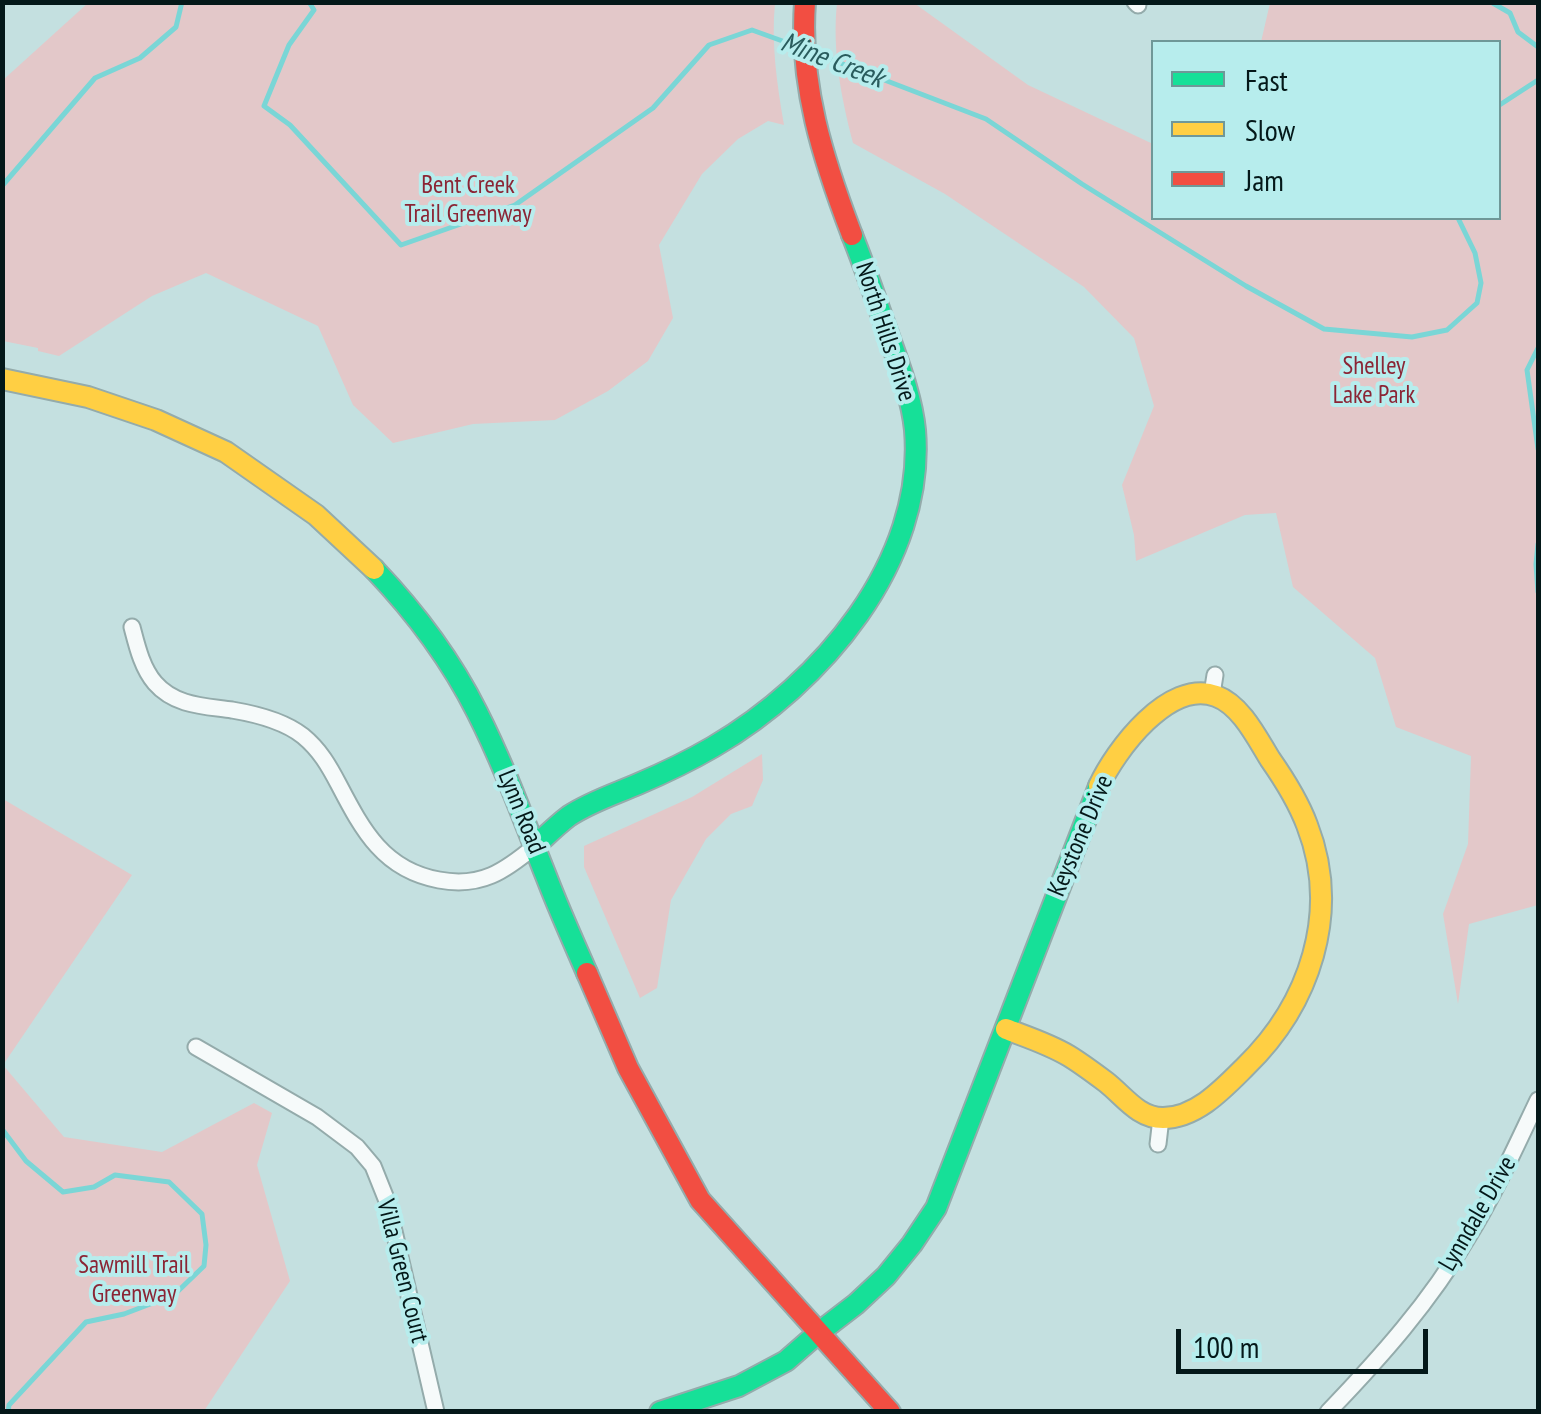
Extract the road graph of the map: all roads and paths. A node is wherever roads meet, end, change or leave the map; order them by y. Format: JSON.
{"nodes":[{"id":1,"x":805,"y":2,"type":"edge"},
{"id":2,"x":2,"y":379,"type":"edge"},
{"id":3,"x":132,"y":627,"type":"dead end"},
{"id":4,"x":535,"y":846,"type":"junction"},
{"id":5,"x":1006,"y":1029,"type":"junction"},
{"id":6,"x":196,"y":1047,"type":"dead end"},
{"id":7,"x":1538,"y":1100,"type":"edge"},
{"id":8,"x":1161,"y":1118,"type":"junction"},
{"id":9,"x":1158,"y":1144,"type":"dead end"},
{"id":10,"x":818,"y":1332,"type":"junction"},
{"id":11,"x":670,"y":1411,"type":"edge"},
{"id":12,"x":436,"y":1412,"type":"edge"},
{"id":13,"x":890,"y":1412,"type":"edge"},
{"id":14,"x":1328,"y":1412,"type":"edge"}],
"edges":[{"from":1,"to":4,"type":"main road","name":"North Hills Drive"},
{"from":2,"to":4,"type":"main road","name":"Lynn Road"},
{"from":3,"to":4,"type":"street"},
{"from":4,"to":10,"type":"main road","name":"Lynn Road"},
{"from":5,"to":8,"type":"main road"},
{"from":5,"to":8,"type":"main road","name":"Keystone Drive"},
{"from":5,"to":10,"type":"main road","name":"Keystone Drive"},
{"from":6,"to":12,"type":"street","name":"Villa Green Court"},
{"from":7,"to":14,"type":"street","name":"Lynndale Drive"},
{"from":8,"to":9,"type":"street"},
{"from":10,"to":11,"type":"main road","name":"Keystone Drive"},
{"from":10,"to":13,"type":"main road","name":"Lynn Road"}]}
